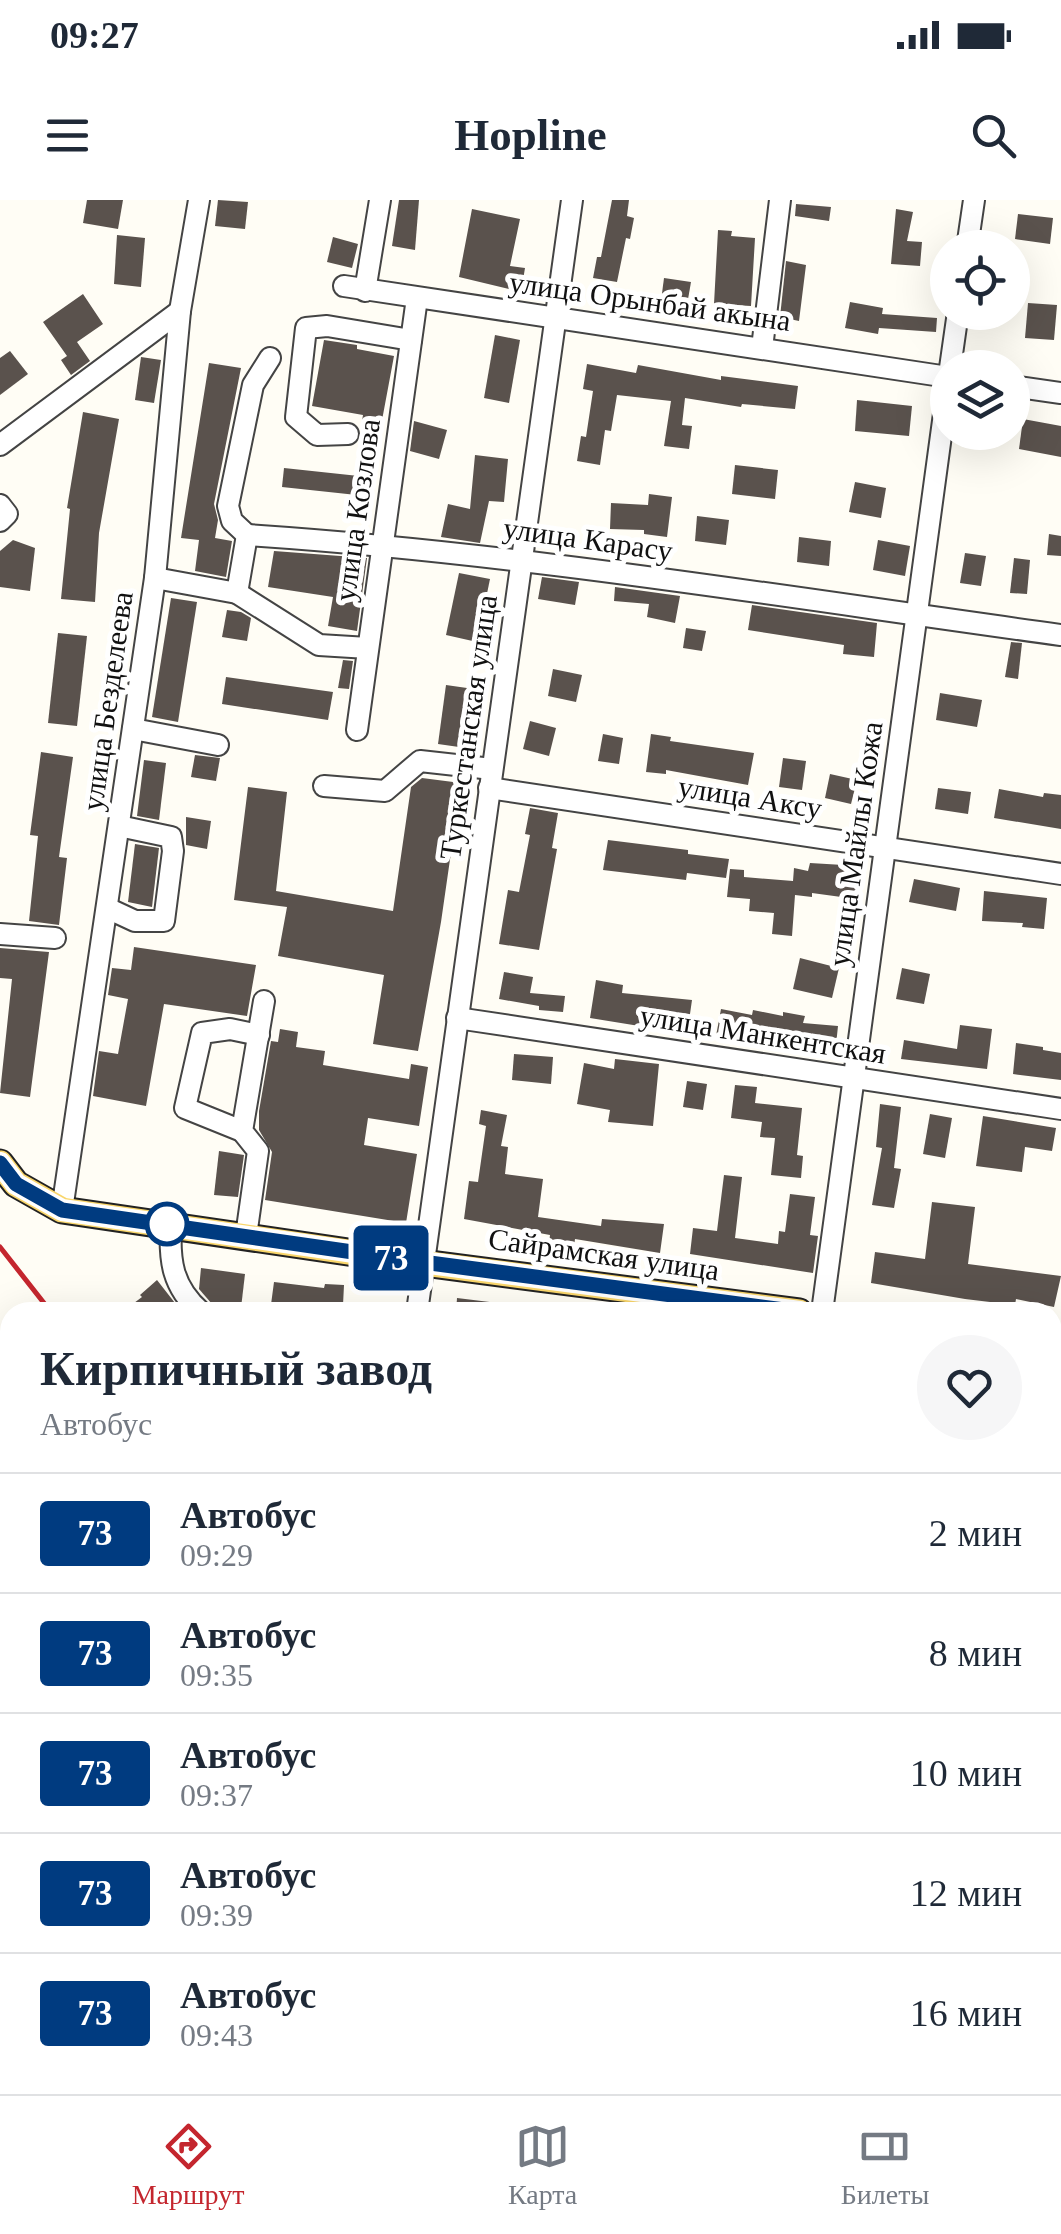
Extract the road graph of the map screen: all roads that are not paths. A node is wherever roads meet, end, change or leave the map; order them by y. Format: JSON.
{"nodes":[{"id":1,"x":199,"y":200,"type":"edge"},
{"id":2,"x":380,"y":200,"type":"edge"},
{"id":3,"x":572,"y":200,"type":"edge"},
{"id":4,"x":780,"y":200,"type":"edge"},
{"id":5,"x":974,"y":200,"type":"edge"},
{"id":6,"x":970,"y":230,"type":"edge"},
{"id":7,"x":417,"y":298,"type":"junction"},
{"id":8,"x":180,"y":311,"type":"junction"},
{"id":9,"x":556,"y":317,"type":"junction"},
{"id":10,"x":411,"y":340,"type":"junction"},
{"id":11,"x":762,"y":348,"type":"junction"},
{"id":12,"x":270,"y":358,"type":"dead end"},
{"id":13,"x":930,"y":377,"type":"edge"},
{"id":14,"x":1030,"y":389,"type":"edge"},
{"id":15,"x":1061,"y":393,"type":"edge"},
{"id":16,"x":348,"y":434,"type":"dead end"},
{"id":17,"x":0,"y":445,"type":"edge"},
{"id":18,"x":938,"y":450,"type":"edge"},
{"id":19,"x":0,"y":505,"type":"edge"},
{"id":20,"x":0,"y":521,"type":"edge"},
{"id":21,"x":247,"y":534,"type":"junction"},
{"id":22,"x":382,"y":544,"type":"junction"},
{"id":23,"x":523,"y":559,"type":"junction"},
{"id":24,"x":155,"y":578,"type":"junction"},
{"id":25,"x":237,"y":594,"type":"junction"},
{"id":26,"x":916,"y":615,"type":"junction"},
{"id":27,"x":1061,"y":636,"type":"edge"},
{"id":28,"x":368,"y":648,"type":"junction"},
{"id":29,"x":133,"y":728,"type":"junction"},
{"id":30,"x":356,"y":730,"type":"dead end"},
{"id":31,"x":218,"y":744,"type":"dead end"},
{"id":32,"x":491,"y":778,"type":"junction"},
{"id":33,"x":324,"y":786,"type":"dead end"},
{"id":34,"x":119,"y":826,"type":"junction"},
{"id":35,"x":884,"y":848,"type":"junction"},
{"id":36,"x":1061,"y":874,"type":"edge"},
{"id":37,"x":107,"y":908,"type":"junction"},
{"id":38,"x":0,"y":934,"type":"edge"},
{"id":39,"x":55,"y":938,"type":"dead end"},
{"id":40,"x":264,"y":1001,"type":"dead end"},
{"id":41,"x":457,"y":1018,"type":"junction"},
{"id":42,"x":258,"y":1035,"type":"junction"},
{"id":43,"x":853,"y":1079,"type":"junction"},
{"id":44,"x":1061,"y":1109,"type":"edge"},
{"id":45,"x":242,"y":1132,"type":"junction"},
{"id":46,"x":0,"y":1163,"type":"edge"},
{"id":47,"x":62,"y":1210,"type":"junction"},
{"id":48,"x":171,"y":1224,"type":"junction"},
{"id":49,"x":246,"y":1236,"type":"junction"},
{"id":50,"x":422,"y":1262,"type":"junction"},
{"id":51,"x":191,"y":1302,"type":"edge"},
{"id":52,"x":418,"y":1302,"type":"edge"},
{"id":53,"x":724,"y":1302,"type":"edge"},
{"id":54,"x":823,"y":1302,"type":"edge"}],
"edges":[{"from":1,"to":8,"type":"street","name":"улица Безделеева"},
{"from":2,"to":7,"type":"street","name":"улица Орынбай акына"},
{"from":3,"to":9,"type":"street","name":"Туркестанская улица"},
{"from":4,"to":11,"type":"street"},
{"from":5,"to":6,"type":"street"},
{"from":7,"to":9,"type":"street","name":"улица Орынбай акына"},
{"from":7,"to":10,"type":"street","name":"улица Козлова"},
{"from":8,"to":17,"type":"street"},
{"from":8,"to":24,"type":"street","name":"улица Безделеева"},
{"from":9,"to":11,"type":"street","name":"улица Орынбай акына"},
{"from":9,"to":23,"type":"street","name":"Туркестанская улица"},
{"from":10,"to":16,"type":"street"},
{"from":10,"to":22,"type":"street","name":"улица Козлова"},
{"from":11,"to":13,"type":"street","name":"улица Орынбай акына"},
{"from":12,"to":21,"type":"street"},
{"from":14,"to":15,"type":"street"},
{"from":18,"to":26,"type":"street","name":"улица Майлы Кожа"},
{"from":19,"to":20,"type":"street"},
{"from":21,"to":22,"type":"street","name":"улица Карасу"},
{"from":21,"to":25,"type":"street"},
{"from":22,"to":23,"type":"street","name":"улица Карасу"},
{"from":22,"to":28,"type":"street","name":"улица Козлова"},
{"from":23,"to":26,"type":"street","name":"улица Карасу"},
{"from":23,"to":32,"type":"street","name":"Туркестанская улица"},
{"from":24,"to":25,"type":"street"},
{"from":24,"to":29,"type":"street","name":"улица Безделеева"},
{"from":25,"to":28,"type":"street"},
{"from":26,"to":27,"type":"street","name":"улица Карасу"},
{"from":26,"to":35,"type":"street","name":"улица Майлы Кожа"},
{"from":28,"to":30,"type":"street","name":"улица Козлова"},
{"from":29,"to":31,"type":"street"},
{"from":29,"to":34,"type":"street","name":"улица Безделеева"},
{"from":32,"to":33,"type":"street","name":"улица Аксу"},
{"from":32,"to":35,"type":"street","name":"улица Аксу"},
{"from":32,"to":41,"type":"street","name":"Туркестанская улица"},
{"from":34,"to":37,"type":"street","name":"улица Безделеева"},
{"from":34,"to":37,"type":"street"},
{"from":35,"to":36,"type":"street","name":"улица Аксу"},
{"from":35,"to":43,"type":"street","name":"улица Майлы Кожа"},
{"from":37,"to":47,"type":"street","name":"улица Безделеева"},
{"from":38,"to":39,"type":"street"},
{"from":40,"to":42,"type":"street"},
{"from":41,"to":43,"type":"street","name":"улица Манкентская"},
{"from":41,"to":50,"type":"street","name":"Туркестанская улица"},
{"from":42,"to":45,"type":"street"},
{"from":42,"to":45,"type":"street"},
{"from":43,"to":44,"type":"street","name":"улица Манкентская"},
{"from":43,"to":54,"type":"street","name":"улица Майлы Кожа"},
{"from":45,"to":49,"type":"street"},
{"from":46,"to":47,"type":"main road","name":"Сайрамская улица"},
{"from":47,"to":48,"type":"main road","name":"Сайрамская улица"},
{"from":48,"to":49,"type":"main road","name":"Сайрамская улица"},
{"from":48,"to":51,"type":"street"},
{"from":49,"to":50,"type":"main road","name":"Сайрамская улица"},
{"from":50,"to":52,"type":"street","name":"Туркестанская улица"},
{"from":50,"to":53,"type":"main road","name":"Сайрамская улица"}]}
